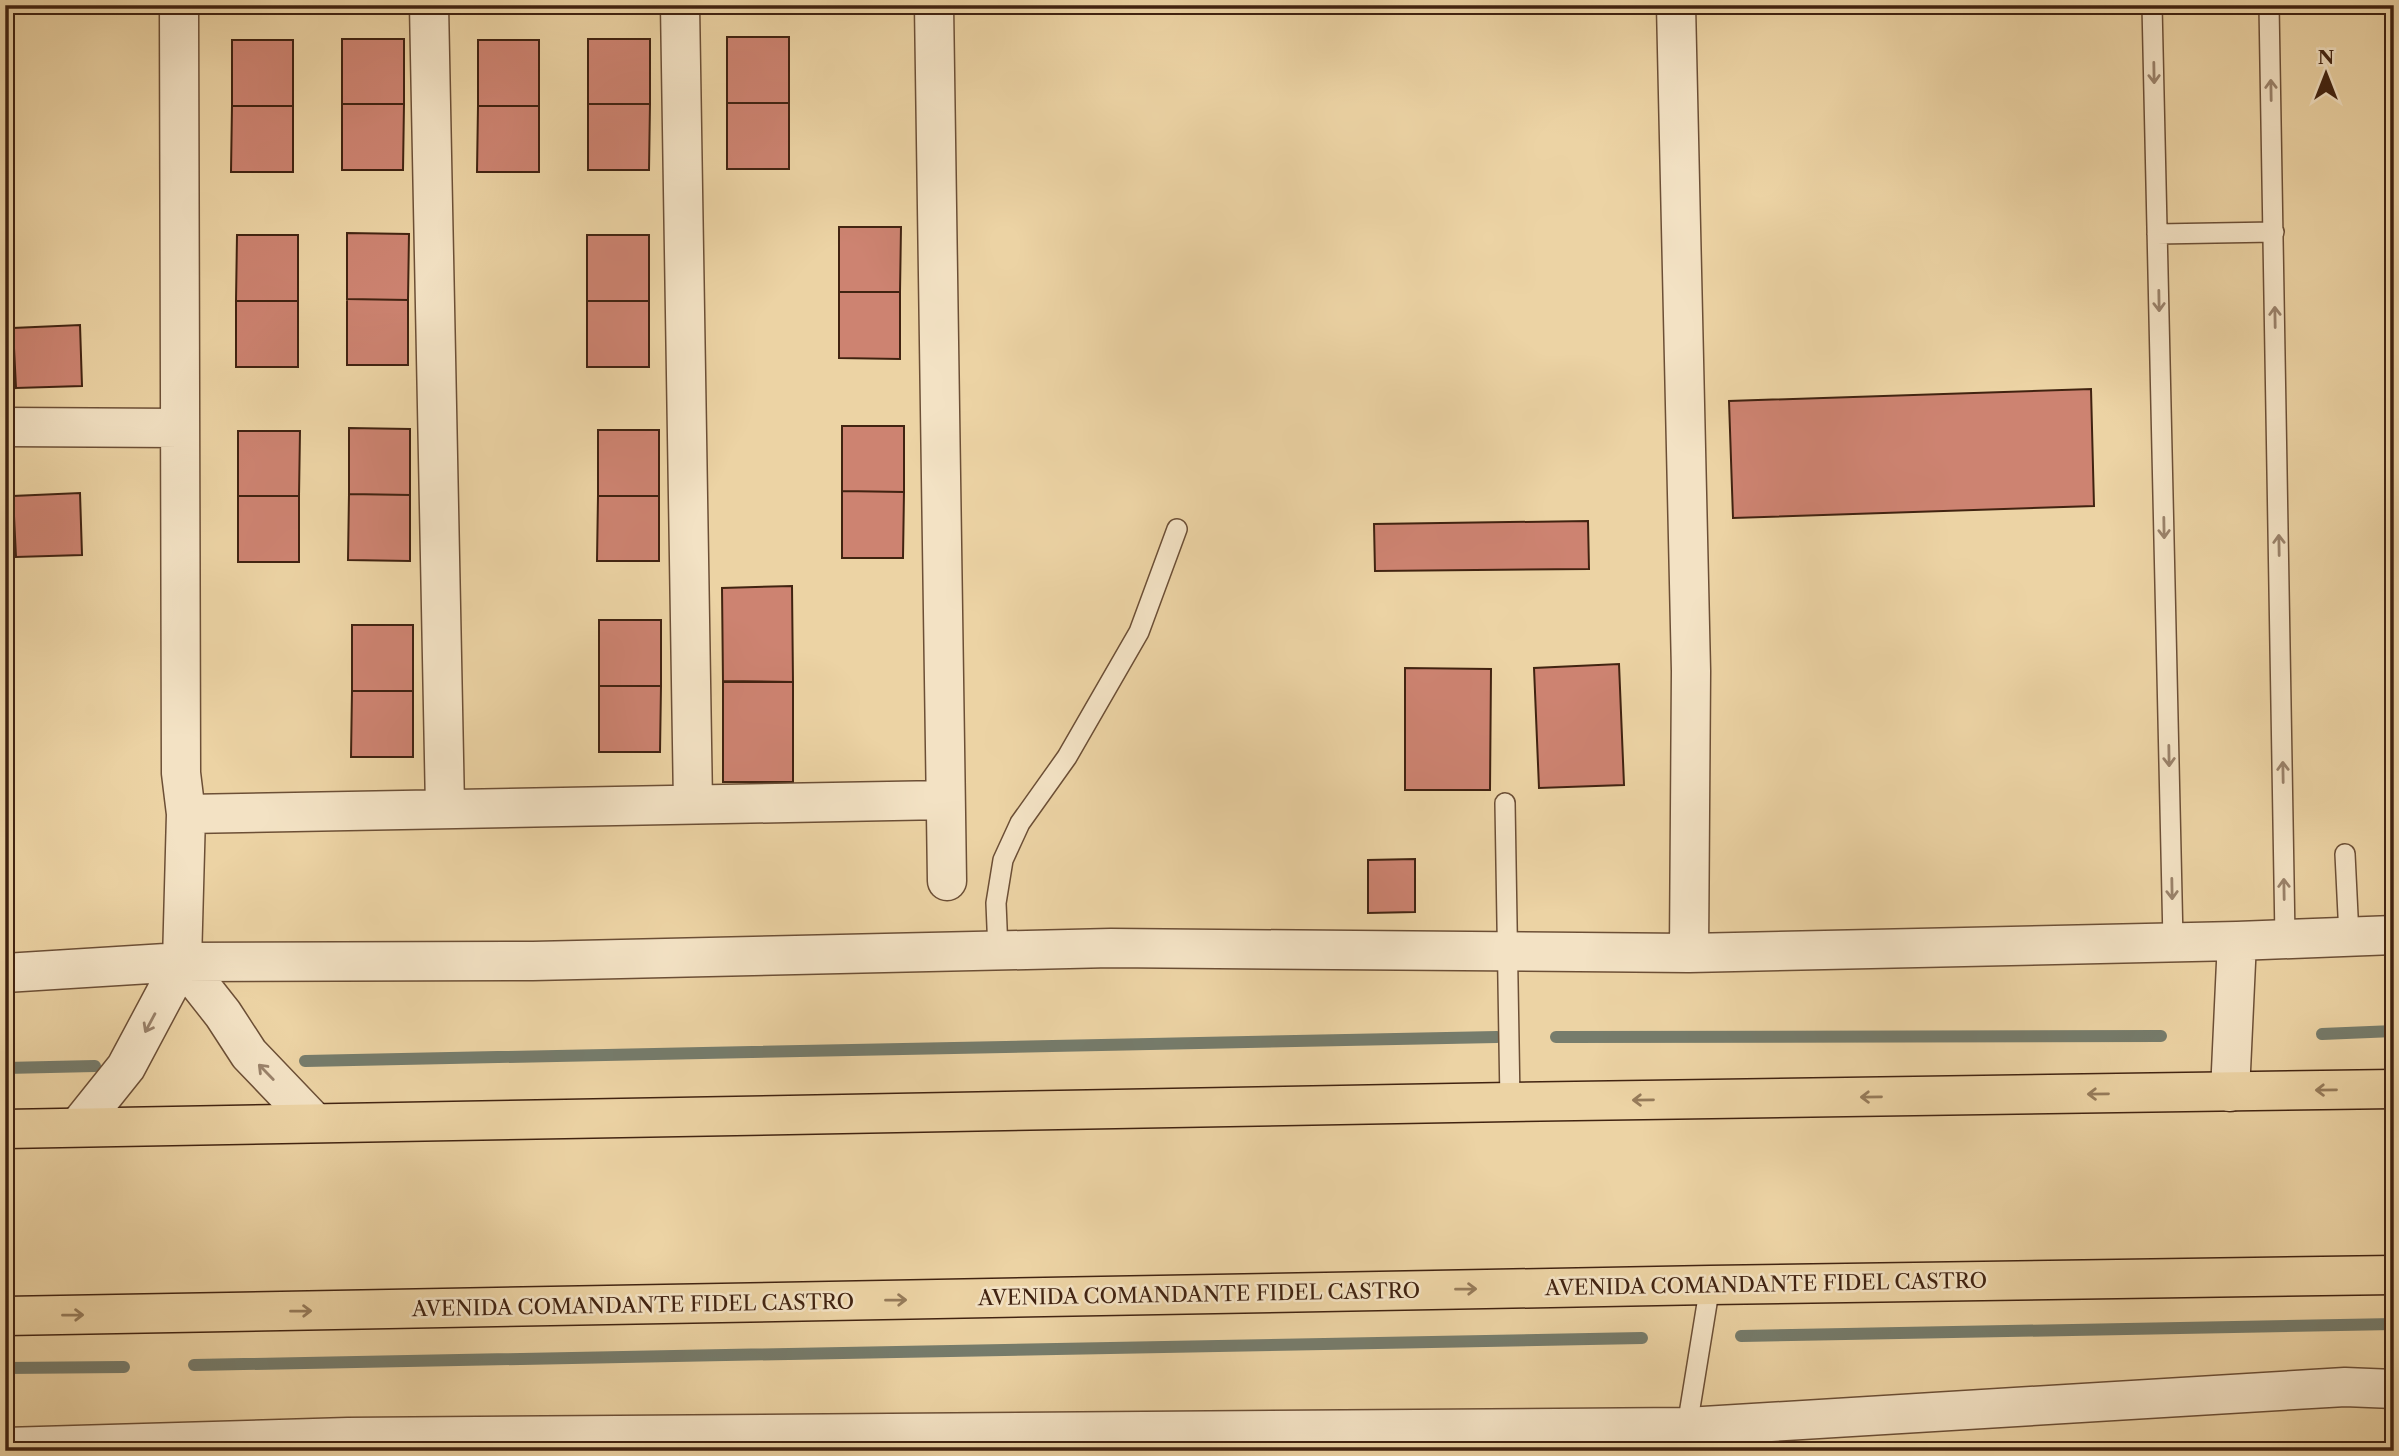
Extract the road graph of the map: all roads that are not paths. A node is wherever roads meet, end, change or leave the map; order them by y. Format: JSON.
{"nodes":[{"id":1,"x":179,"y":5,"type":"edge"},
{"id":2,"x":429,"y":5,"type":"edge"},
{"id":3,"x":680,"y":5,"type":"edge"},
{"id":4,"x":934,"y":5,"type":"edge"},
{"id":5,"x":1676,"y":5,"type":"edge"},
{"id":6,"x":2152,"y":5,"type":"edge"},
{"id":7,"x":2269,"y":5,"type":"edge"},
{"id":8,"x":2274,"y":232,"type":"junction"},
{"id":9,"x":2157,"y":234,"type":"junction"},
{"id":10,"x":5,"y":427,"type":"edge"},
{"id":11,"x":180,"y":428,"type":"junction"},
{"id":12,"x":1177,"y":528,"type":"dead end"},
{"id":13,"x":945,"y":800,"type":"junction"},
{"id":14,"x":1505,"y":803,"type":"dead end"},
{"id":15,"x":693,"y":804,"type":"junction"},
{"id":16,"x":445,"y":808,"type":"junction"},
{"id":17,"x":186,"y":814,"type":"junction"},
{"id":18,"x":2345,"y":854,"type":"dead end"},
{"id":19,"x":947,"y":881,"type":"dead end"},
{"id":20,"x":2394,"y":935,"type":"edge"},
{"id":21,"x":2349,"y":936,"type":"junction"},
{"id":22,"x":2285,"y":938,"type":"junction"},
{"id":23,"x":2173,"y":941,"type":"junction"},
{"id":24,"x":2237,"y":941,"type":"junction"},
{"id":25,"x":998,"y":951,"type":"junction"},
{"id":26,"x":1508,"y":952,"type":"junction"},
{"id":27,"x":1689,"y":953,"type":"junction"},
{"id":28,"x":182,"y":962,"type":"junction"},
{"id":29,"x":5,"y":973,"type":"edge"},
{"id":30,"x":2394,"y":1089,"type":"edge"},
{"id":31,"x":2230,"y":1092,"type":"junction"},
{"id":32,"x":1510,"y":1101,"type":"junction"},
{"id":33,"x":314,"y":1122,"type":"junction"},
{"id":34,"x":78,"y":1127,"type":"junction"},
{"id":35,"x":5,"y":1129,"type":"edge"},
{"id":36,"x":2394,"y":1275,"type":"edge"},
{"id":37,"x":1710,"y":1285,"type":"junction"},
{"id":38,"x":5,"y":1316,"type":"edge"},
{"id":39,"x":2394,"y":1389,"type":"edge"},
{"id":40,"x":1685,"y":1439,"type":"edge"},
{"id":41,"x":203,"y":1446,"type":"edge"},
{"id":42,"x":5,"y":1447,"type":"edge"}],
"edges":[{"from":1,"to":11,"type":"street"},
{"from":2,"to":16,"type":"street"},
{"from":3,"to":15,"type":"street"},
{"from":4,"to":13,"type":"street"},
{"from":5,"to":27,"type":"street"},
{"from":6,"to":9,"type":"lane","one_way":true},
{"from":8,"to":7,"type":"lane","one_way":true},
{"from":8,"to":9,"type":"lane"},
{"from":22,"to":8,"type":"lane","one_way":true},
{"from":9,"to":23,"type":"lane","one_way":true},
{"from":10,"to":11,"type":"street"},
{"from":11,"to":17,"type":"street"},
{"from":12,"to":25,"type":"lane"},
{"from":13,"to":15,"type":"street"},
{"from":13,"to":19,"type":"street"},
{"from":14,"to":26,"type":"lane"},
{"from":15,"to":16,"type":"street"},
{"from":16,"to":17,"type":"street"},
{"from":17,"to":28,"type":"street"},
{"from":18,"to":21,"type":"lane"},
{"from":20,"to":21,"type":"street"},
{"from":21,"to":22,"type":"street"},
{"from":22,"to":24,"type":"street"},
{"from":23,"to":24,"type":"street"},
{"from":23,"to":27,"type":"street"},
{"from":24,"to":31,"type":"street"},
{"from":25,"to":26,"type":"street"},
{"from":25,"to":28,"type":"street"},
{"from":26,"to":27,"type":"street"},
{"from":26,"to":32,"type":"lane"},
{"from":28,"to":29,"type":"street"},
{"from":33,"to":28,"type":"street","one_way":true},
{"from":28,"to":34,"type":"street","one_way":true},
{"from":30,"to":31,"type":"highway","one_way":true},
{"from":31,"to":32,"type":"highway","one_way":true},
{"from":32,"to":33,"type":"highway"},
{"from":33,"to":34,"type":"highway"},
{"from":34,"to":35,"type":"highway"},
{"from":36,"to":37,"type":"highway","name":"AVENIDA COMANDANTE FIDEL CASTRO"},
{"from":38,"to":37,"type":"highway","name":"AVENIDA COMANDANTE FIDEL CASTRO","one_way":true},
{"from":37,"to":40,"type":"lane"},
{"from":39,"to":40,"type":"street"},
{"from":40,"to":41,"type":"street"},
{"from":41,"to":42,"type":"street"}]}
